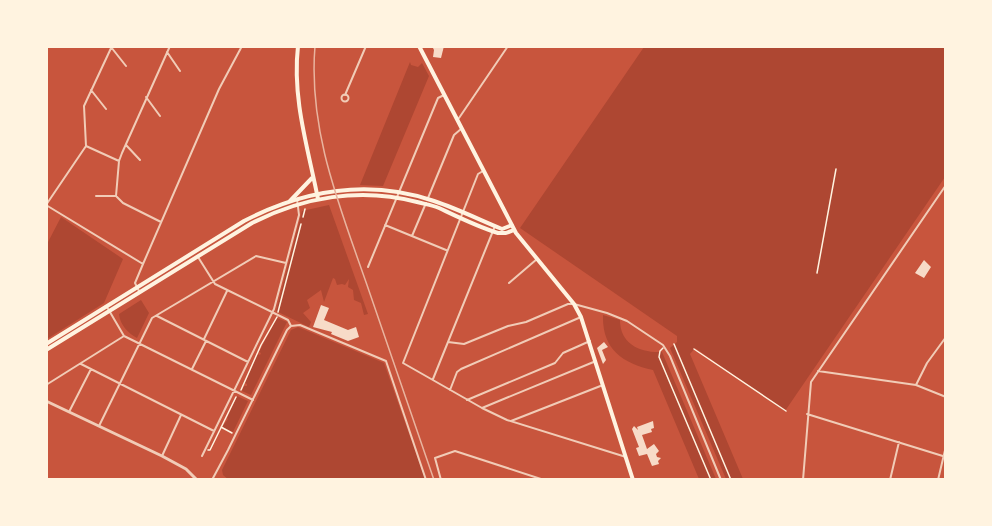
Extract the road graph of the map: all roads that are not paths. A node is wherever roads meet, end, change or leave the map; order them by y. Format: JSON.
{"nodes":[{"id":1,"x":170,"y":46,"type":"edge"},
{"id":2,"x":242,"y":46,"type":"edge"},
{"id":3,"x":298,"y":46,"type":"edge"},
{"id":4,"x":366,"y":46,"type":"edge"},
{"id":5,"x":419,"y":46,"type":"edge"},
{"id":6,"x":508,"y":46,"type":"edge"},
{"id":7,"x":111,"y":47,"type":"edge"},
{"id":8,"x":167,"y":52,"type":"junction"},
{"id":9,"x":126,"y":66,"type":"dead end"},
{"id":10,"x":180,"y":71,"type":"dead end"},
{"id":11,"x":91,"y":90,"type":"junction"},
{"id":12,"x":345,"y":95,"type":"dead end"},
{"id":13,"x":444,"y":95,"type":"junction"},
{"id":14,"x":147,"y":98,"type":"junction"},
{"id":15,"x":106,"y":109,"type":"dead end"},
{"id":16,"x":160,"y":116,"type":"dead end"},
{"id":17,"x":457,"y":121,"type":"junction"},
{"id":18,"x":461,"y":129,"type":"junction"},
{"id":19,"x":126,"y":145,"type":"junction"},
{"id":20,"x":86,"y":146,"type":"junction"},
{"id":21,"x":140,"y":160,"type":"dead end"},
{"id":22,"x":119,"y":161,"type":"junction"},
{"id":23,"x":483,"y":171,"type":"junction"},
{"id":24,"x":312,"y":177,"type":"junction"},
{"id":25,"x":945,"y":185,"type":"edge"},
{"id":26,"x":317,"y":193,"type":"junction"},
{"id":27,"x":398,"y":195,"type":"junction"},
{"id":28,"x":96,"y":196,"type":"dead end"},
{"id":29,"x":116,"y":196,"type":"junction"},
{"id":30,"x":318,"y":199,"type":"junction"},
{"id":31,"x":290,"y":201,"type":"junction"},
{"id":32,"x":298,"y":201,"type":"junction"},
{"id":33,"x":426,"y":202,"type":"junction"},
{"id":34,"x":46,"y":205,"type":"edge"},
{"id":35,"x":463,"y":212,"type":"junction"},
{"id":36,"x":460,"y":218,"type":"junction"},
{"id":37,"x":160,"y":222,"type":"junction"},
{"id":38,"x":385,"y":225,"type":"junction"},
{"id":39,"x":495,"y":226,"type":"junction"},
{"id":40,"x":513,"y":227,"type":"junction"},
{"id":41,"x":493,"y":232,"type":"junction"},
{"id":42,"x":412,"y":236,"type":"junction"},
{"id":43,"x":447,"y":251,"type":"junction"},
{"id":44,"x":197,"y":256,"type":"junction"},
{"id":45,"x":537,"y":259,"type":"junction"},
{"id":46,"x":286,"y":263,"type":"junction"},
{"id":47,"x":143,"y":264,"type":"junction"},
{"id":48,"x":368,"y":267,"type":"dead end"},
{"id":49,"x":213,"y":282,"type":"junction"},
{"id":50,"x":509,"y":283,"type":"dead end"},
{"id":51,"x":137,"y":288,"type":"junction"},
{"id":52,"x":227,"y":291,"type":"junction"},
{"id":53,"x":140,"y":292,"type":"junction"},
{"id":54,"x":574,"y":304,"type":"junction"},
{"id":55,"x":107,"y":307,"type":"junction"},
{"id":56,"x":110,"y":312,"type":"junction"},
{"id":57,"x":272,"y":312,"type":"junction"},
{"id":58,"x":157,"y":316,"type":"junction"},
{"id":59,"x":581,"y":317,"type":"junction"},
{"id":60,"x":291,"y":326,"type":"junction"},
{"id":61,"x":124,"y":336,"type":"junction"},
{"id":62,"x":945,"y":337,"type":"edge"},
{"id":63,"x":205,"y":340,"type":"junction"},
{"id":64,"x":448,"y":342,"type":"junction"},
{"id":65,"x":590,"y":342,"type":"junction"},
{"id":66,"x":48,"y":344,"type":"edge"},
{"id":67,"x":140,"y":344,"type":"junction"},
{"id":68,"x":46,"y":350,"type":"edge"},
{"id":69,"x":596,"y":361,"type":"junction"},
{"id":70,"x":248,"y":362,"type":"junction"},
{"id":71,"x":81,"y":364,"type":"junction"},
{"id":72,"x":91,"y":369,"type":"junction"},
{"id":73,"x":192,"y":369,"type":"junction"},
{"id":74,"x":818,"y":371,"type":"junction"},
{"id":75,"x":432,"y":380,"type":"junction"},
{"id":76,"x":120,"y":384,"type":"junction"},
{"id":77,"x":46,"y":385,"type":"edge"},
{"id":78,"x":603,"y":385,"type":"junction"},
{"id":79,"x":916,"y":385,"type":"junction"},
{"id":80,"x":450,"y":390,"type":"junction"},
{"id":81,"x":234,"y":391,"type":"junction"},
{"id":82,"x":945,"y":397,"type":"edge"},
{"id":83,"x":253,"y":400,"type":"junction"},
{"id":84,"x":467,"y":400,"type":"junction"},
{"id":85,"x":46,"y":401,"type":"edge"},
{"id":86,"x":482,"y":408,"type":"junction"},
{"id":87,"x":69,"y":412,"type":"junction"},
{"id":88,"x":807,"y":414,"type":"junction"},
{"id":89,"x":181,"y":415,"type":"junction"},
{"id":90,"x":510,"y":421,"type":"junction"},
{"id":91,"x":99,"y":426,"type":"junction"},
{"id":92,"x":214,"y":431,"type":"junction"},
{"id":93,"x":899,"y":442,"type":"junction"},
{"id":94,"x":945,"y":446,"type":"edge"},
{"id":95,"x":162,"y":456,"type":"junction"},
{"id":96,"x":202,"y":456,"type":"dead end"},
{"id":97,"x":626,"y":457,"type":"junction"},
{"id":98,"x":944,"y":457,"type":"edge"},
{"id":99,"x":197,"y":480,"type":"edge"},
{"id":100,"x":212,"y":480,"type":"edge"},
{"id":101,"x":426,"y":480,"type":"edge"},
{"id":102,"x":441,"y":480,"type":"edge"},
{"id":103,"x":544,"y":480,"type":"edge"},
{"id":104,"x":633,"y":480,"type":"edge"},
{"id":105,"x":721,"y":480,"type":"edge"},
{"id":106,"x":803,"y":480,"type":"edge"},
{"id":107,"x":890,"y":480,"type":"edge"},
{"id":108,"x":939,"y":480,"type":"edge"}],
"edges":[{"from":1,"to":8,"type":"street"},
{"from":2,"to":37,"type":"street"},
{"from":3,"to":24,"type":"main road"},
{"from":4,"to":12,"type":"street"},
{"from":5,"to":13,"type":"main road"},
{"from":6,"to":17,"type":"street"},
{"from":7,"to":9,"type":"street"},
{"from":7,"to":11,"type":"street"},
{"from":8,"to":10,"type":"street"},
{"from":8,"to":14,"type":"street"},
{"from":11,"to":15,"type":"street"},
{"from":11,"to":20,"type":"street"},
{"from":13,"to":17,"type":"main road"},
{"from":13,"to":27,"type":"street"},
{"from":14,"to":16,"type":"street"},
{"from":14,"to":19,"type":"street"},
{"from":17,"to":18,"type":"main road"},
{"from":18,"to":23,"type":"main road"},
{"from":18,"to":33,"type":"street"},
{"from":19,"to":21,"type":"street"},
{"from":19,"to":22,"type":"street"},
{"from":20,"to":22,"type":"street"},
{"from":20,"to":34,"type":"street"},
{"from":22,"to":29,"type":"street"},
{"from":23,"to":35,"type":"street"},
{"from":23,"to":40,"type":"main road"},
{"from":24,"to":26,"type":"main road"},
{"from":24,"to":31,"type":"main road"},
{"from":25,"to":74,"type":"street"},
{"from":26,"to":27,"type":"main road"},
{"from":26,"to":30,"type":"main road"},
{"from":26,"to":32,"type":"main road"},
{"from":27,"to":30,"type":"main road"},
{"from":27,"to":33,"type":"main road"},
{"from":27,"to":38,"type":"street"},
{"from":28,"to":29,"type":"street"},
{"from":29,"to":37,"type":"street"},
{"from":30,"to":32,"type":"main road"},
{"from":31,"to":32,"type":"main road"},
{"from":31,"to":51,"type":"main road"},
{"from":32,"to":44,"type":"main road"},
{"from":32,"to":46,"type":"street"},
{"from":33,"to":35,"type":"main road"},
{"from":33,"to":36,"type":"main road"},
{"from":33,"to":42,"type":"street"},
{"from":34,"to":47,"type":"street"},
{"from":35,"to":36,"type":"street"},
{"from":35,"to":39,"type":"main road"},
{"from":36,"to":41,"type":"main road"},
{"from":36,"to":43,"type":"street"},
{"from":37,"to":47,"type":"street"},
{"from":38,"to":42,"type":"street"},
{"from":38,"to":48,"type":"street"},
{"from":39,"to":40,"type":"main road"},
{"from":39,"to":41,"type":"street"},
{"from":40,"to":41,"type":"main road"},
{"from":40,"to":45,"type":"main road"},
{"from":41,"to":64,"type":"street"},
{"from":42,"to":43,"type":"street"},
{"from":43,"to":75,"type":"street"},
{"from":44,"to":49,"type":"street"},
{"from":44,"to":53,"type":"main road"},
{"from":45,"to":50,"type":"street"},
{"from":45,"to":54,"type":"main road"},
{"from":46,"to":49,"type":"street"},
{"from":46,"to":57,"type":"street"},
{"from":47,"to":51,"type":"street"},
{"from":49,"to":52,"type":"street"},
{"from":49,"to":58,"type":"street"},
{"from":51,"to":53,"type":"street"},
{"from":51,"to":55,"type":"main road"},
{"from":52,"to":57,"type":"street"},
{"from":52,"to":63,"type":"street"},
{"from":53,"to":56,"type":"main road"},
{"from":54,"to":59,"type":"main road"},
{"from":54,"to":64,"type":"street"},
{"from":54,"to":105,"type":"street"},
{"from":55,"to":56,"type":"street"},
{"from":55,"to":66,"type":"main road"},
{"from":56,"to":61,"type":"street"},
{"from":56,"to":68,"type":"main road"},
{"from":57,"to":60,"type":"street"},
{"from":57,"to":70,"type":"street"},
{"from":58,"to":63,"type":"street"},
{"from":58,"to":67,"type":"street"},
{"from":59,"to":65,"type":"main road"},
{"from":59,"to":80,"type":"street"},
{"from":60,"to":83,"type":"street"},
{"from":60,"to":101,"type":"street"},
{"from":61,"to":67,"type":"street"},
{"from":61,"to":71,"type":"street"},
{"from":62,"to":79,"type":"street"},
{"from":63,"to":70,"type":"street"},
{"from":63,"to":73,"type":"street"},
{"from":64,"to":75,"type":"street"},
{"from":65,"to":69,"type":"main road"},
{"from":65,"to":84,"type":"street"},
{"from":67,"to":73,"type":"street"},
{"from":67,"to":76,"type":"street"},
{"from":69,"to":78,"type":"main road"},
{"from":69,"to":86,"type":"street"},
{"from":70,"to":81,"type":"street"},
{"from":71,"to":72,"type":"street"},
{"from":71,"to":77,"type":"street"},
{"from":72,"to":76,"type":"street"},
{"from":72,"to":87,"type":"street"},
{"from":73,"to":81,"type":"street"},
{"from":74,"to":79,"type":"street"},
{"from":74,"to":88,"type":"street"},
{"from":75,"to":80,"type":"street"},
{"from":76,"to":89,"type":"street"},
{"from":76,"to":91,"type":"street"},
{"from":78,"to":90,"type":"street"},
{"from":78,"to":97,"type":"main road"},
{"from":79,"to":82,"type":"street"},
{"from":80,"to":84,"type":"street"},
{"from":81,"to":83,"type":"street"},
{"from":81,"to":92,"type":"street"},
{"from":83,"to":100,"type":"street"},
{"from":84,"to":86,"type":"street"},
{"from":85,"to":87,"type":"street"},
{"from":86,"to":90,"type":"street"},
{"from":87,"to":91,"type":"street"},
{"from":88,"to":93,"type":"street"},
{"from":88,"to":106,"type":"street"},
{"from":89,"to":92,"type":"street"},
{"from":89,"to":95,"type":"street"},
{"from":90,"to":97,"type":"street"},
{"from":91,"to":95,"type":"street"},
{"from":92,"to":96,"type":"street"},
{"from":93,"to":98,"type":"street"},
{"from":93,"to":107,"type":"street"},
{"from":94,"to":98,"type":"street"},
{"from":95,"to":99,"type":"street"},
{"from":97,"to":104,"type":"main road"},
{"from":98,"to":108,"type":"street"},
{"from":102,"to":103,"type":"street"}]}
